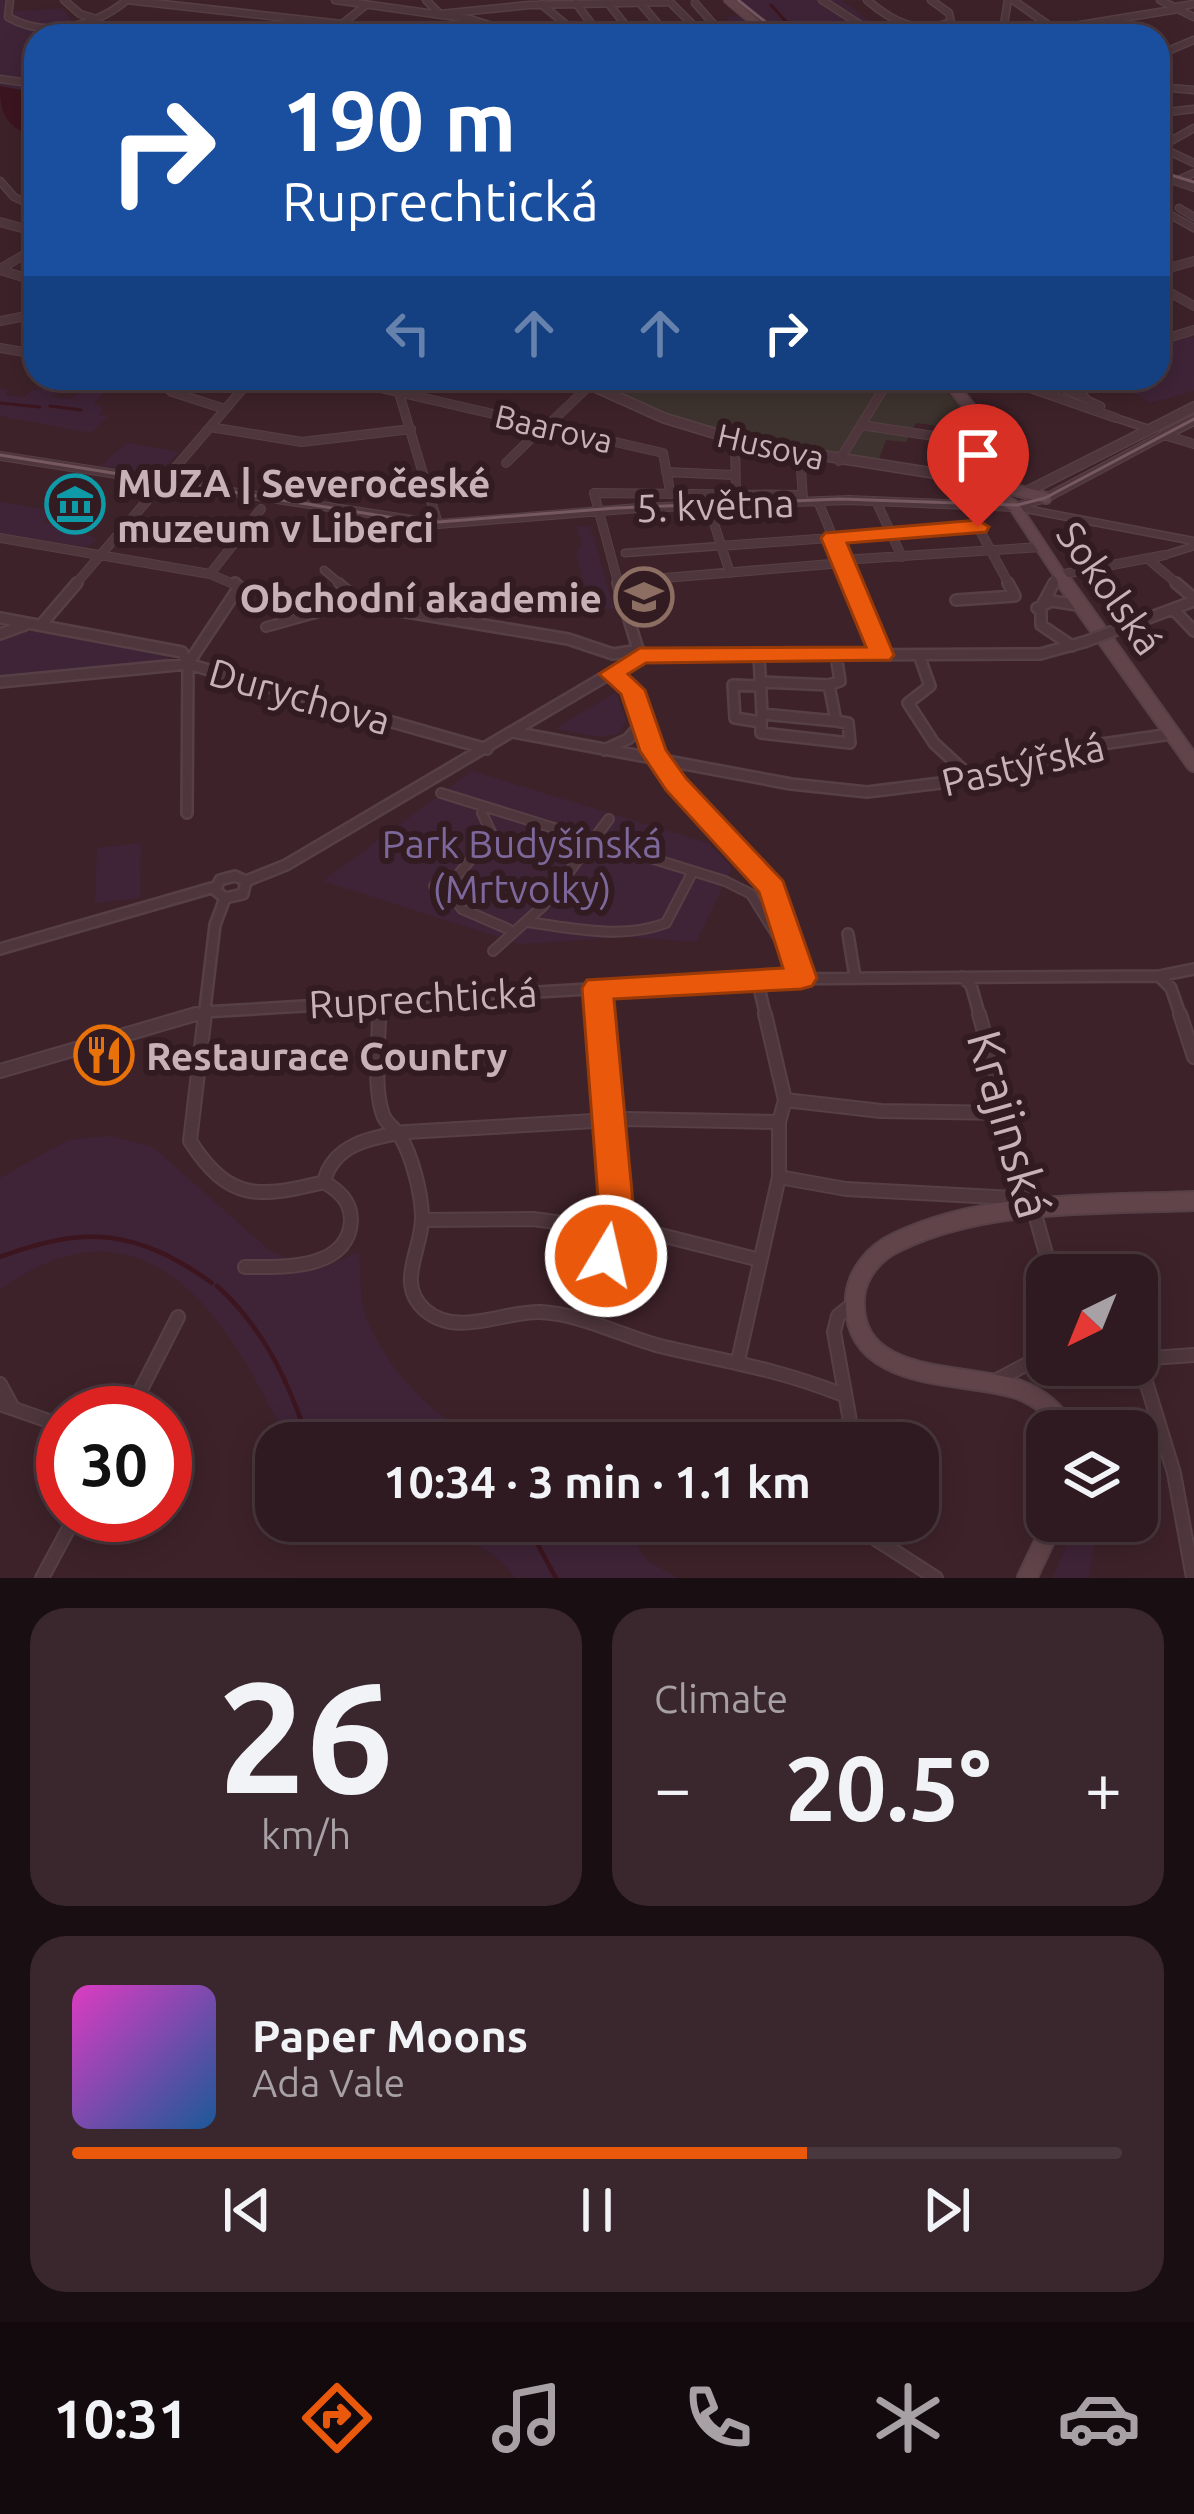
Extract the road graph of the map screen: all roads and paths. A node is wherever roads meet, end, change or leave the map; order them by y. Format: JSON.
{"nodes":[{"id":1,"x":10,"y":0,"type":"edge"},
{"id":2,"x":64,"y":0,"type":"edge"},
{"id":3,"x":127,"y":0,"type":"edge"},
{"id":4,"x":340,"y":0,"type":"edge"},
{"id":5,"x":426,"y":0,"type":"edge"},
{"id":6,"x":728,"y":0,"type":"edge"},
{"id":7,"x":822,"y":0,"type":"edge"},
{"id":8,"x":867,"y":0,"type":"edge"},
{"id":9,"x":932,"y":0,"type":"edge"},
{"id":10,"x":1010,"y":0,"type":"edge"},
{"id":11,"x":1160,"y":0,"type":"edge"},
{"id":12,"x":585,"y":2,"type":"edge"},
{"id":13,"x":640,"y":2,"type":"edge"},
{"id":14,"x":670,"y":2,"type":"edge"},
{"id":15,"x":608,"y":3,"type":"edge"},
{"id":16,"x":695,"y":3,"type":"dead end"},
{"id":17,"x":366,"y":4,"type":"junction"},
{"id":18,"x":541,"y":4,"type":"junction"},
{"id":19,"x":1194,"y":4,"type":"edge"},
{"id":20,"x":1176,"y":8,"type":"junction"},
{"id":21,"x":440,"y":14,"type":"junction"},
{"id":22,"x":1194,"y":17,"type":"edge"},
{"id":23,"x":97,"y":19,"type":"junction"},
{"id":24,"x":60,"y":24,"type":"edge"},
{"id":25,"x":479,"y":24,"type":"edge"},
{"id":26,"x":565,"y":24,"type":"edge"},
{"id":27,"x":692,"y":24,"type":"edge"},
{"id":28,"x":713,"y":24,"type":"edge"},
{"id":29,"x":757,"y":24,"type":"edge"},
{"id":30,"x":859,"y":24,"type":"edge"},
{"id":31,"x":898,"y":24,"type":"edge"},
{"id":32,"x":947,"y":24,"type":"edge"},
{"id":33,"x":1046,"y":24,"type":"edge"},
{"id":34,"x":1086,"y":24,"type":"edge"},
{"id":35,"x":24,"y":25,"type":"edge"},
{"id":36,"x":1194,"y":172,"type":"edge"},
{"id":37,"x":1170,"y":178,"type":"edge"},
{"id":38,"x":1178,"y":180,"type":"junction"},
{"id":39,"x":0,"y":181,"type":"edge"},
{"id":40,"x":1194,"y":187,"type":"edge"},
{"id":41,"x":24,"y":202,"type":"edge"},
{"id":42,"x":1179,"y":208,"type":"dead end"},
{"id":43,"x":1194,"y":217,"type":"edge"},
{"id":44,"x":169,"y":390,"type":"edge"},
{"id":45,"x":242,"y":390,"type":"edge"},
{"id":46,"x":387,"y":390,"type":"edge"},
{"id":47,"x":404,"y":390,"type":"edge"},
{"id":48,"x":585,"y":390,"type":"edge"},
{"id":49,"x":601,"y":390,"type":"edge"},
{"id":50,"x":883,"y":390,"type":"edge"},
{"id":51,"x":956,"y":390,"type":"edge"},
{"id":52,"x":1036,"y":390,"type":"edge"},
{"id":53,"x":1067,"y":390,"type":"edge"},
{"id":54,"x":1081,"y":390,"type":"edge"},
{"id":55,"x":400,"y":393,"type":"junction"},
{"id":56,"x":1085,"y":398,"type":"junction"},
{"id":57,"x":1194,"y":407,"type":"edge"},
{"id":58,"x":225,"y":409,"type":"junction"},
{"id":59,"x":1096,"y":411,"type":"junction"},
{"id":60,"x":1116,"y":418,"type":"joint"},
{"id":61,"x":1194,"y":421,"type":"edge"},
{"id":62,"x":861,"y":425,"type":"junction"},
{"id":63,"x":546,"y":426,"type":"junction"},
{"id":64,"x":210,"y":427,"type":"junction"},
{"id":65,"x":411,"y":429,"type":"junction"},
{"id":66,"x":1157,"y":432,"type":"junction"},
{"id":67,"x":735,"y":438,"type":"junction"},
{"id":68,"x":980,"y":443,"type":"junction"},
{"id":69,"x":1194,"y":444,"type":"edge"},
{"id":70,"x":800,"y":452,"type":"junction"},
{"id":71,"x":1,"y":457,"type":"edge"},
{"id":72,"x":839,"y":461,"type":"junction"},
{"id":73,"x":506,"y":463,"type":"dead end"},
{"id":74,"x":667,"y":472,"type":"junction"},
{"id":75,"x":734,"y":475,"type":"junction"},
{"id":76,"x":161,"y":483,"type":"junction"},
{"id":77,"x":979,"y":483,"type":"junction"},
{"id":78,"x":670,"y":491,"type":"junction"},
{"id":79,"x":1045,"y":491,"type":"junction"},
{"id":80,"x":736,"y":493,"type":"junction"},
{"id":81,"x":802,"y":498,"type":"junction"},
{"id":82,"x":1019,"y":499,"type":"junction"},
{"id":83,"x":876,"y":500,"type":"junction"},
{"id":84,"x":818,"y":501,"type":"junction"},
{"id":85,"x":978,"y":507,"type":"junction"},
{"id":86,"x":709,"y":508,"type":"junction"},
{"id":87,"x":261,"y":509,"type":"dead end"},
{"id":88,"x":596,"y":511,"type":"junction"},
{"id":89,"x":438,"y":524,"type":"junction"},
{"id":90,"x":978,"y":527,"type":"junction"},
{"id":91,"x":890,"y":534,"type":"junction"},
{"id":92,"x":0,"y":538,"type":"edge"},
{"id":93,"x":833,"y":538,"type":"junction"},
{"id":94,"x":1194,"y":543,"type":"edge"},
{"id":95,"x":720,"y":546,"type":"junction"},
{"id":96,"x":1040,"y":547,"type":"junction"},
{"id":97,"x":990,"y":550,"type":"junction"},
{"id":98,"x":625,"y":553,"type":"dead end"},
{"id":99,"x":1165,"y":555,"type":"joint"},
{"id":100,"x":101,"y":556,"type":"junction"},
{"id":101,"x":902,"y":557,"type":"junction"},
{"id":102,"x":1148,"y":559,"type":"junction"},
{"id":103,"x":843,"y":562,"type":"junction"},
{"id":104,"x":323,"y":570,"type":"dead end"},
{"id":105,"x":730,"y":573,"type":"junction"},
{"id":106,"x":210,"y":574,"type":"junction"},
{"id":107,"x":1059,"y":575,"type":"junction"},
{"id":108,"x":617,"y":582,"type":"junction"},
{"id":109,"x":350,"y":595,"type":"junction"},
{"id":110,"x":956,"y":600,"type":"dead end"},
{"id":111,"x":1194,"y":600,"type":"edge"},
{"id":112,"x":365,"y":605,"type":"joint"},
{"id":113,"x":1081,"y":607,"type":"junction"},
{"id":114,"x":1037,"y":608,"type":"junction"},
{"id":115,"x":1173,"y":610,"type":"junction"},
{"id":116,"x":0,"y":618,"type":"edge"},
{"id":117,"x":36,"y":624,"type":"junction"},
{"id":118,"x":266,"y":627,"type":"dead end"},
{"id":119,"x":1194,"y":631,"type":"edge"},
{"id":120,"x":0,"y":634,"type":"edge"},
{"id":121,"x":1072,"y":646,"type":"junction"},
{"id":122,"x":640,"y":653,"type":"junction"},
{"id":123,"x":759,"y":655,"type":"junction"},
{"id":124,"x":836,"y":655,"type":"junction"},
{"id":125,"x":881,"y":655,"type":"junction"},
{"id":126,"x":919,"y":655,"type":"junction"},
{"id":127,"x":188,"y":664,"type":"junction"},
{"id":128,"x":612,"y":674,"type":"junction"},
{"id":129,"x":0,"y":682,"type":"edge"},
{"id":130,"x":760,"y":684,"type":"junction"},
{"id":131,"x":829,"y":685,"type":"junction"},
{"id":132,"x":761,"y":718,"type":"junction"},
{"id":133,"x":836,"y":721,"type":"junction"},
{"id":134,"x":643,"y":722,"type":"junction"},
{"id":135,"x":513,"y":732,"type":"junction"},
{"id":136,"x":1171,"y":734,"type":"junction"},
{"id":137,"x":487,"y":748,"type":"junction"},
{"id":138,"x":604,"y":750,"type":"junction"},
{"id":139,"x":661,"y":761,"type":"junction"},
{"id":140,"x":1194,"y":764,"type":"edge"},
{"id":141,"x":974,"y":780,"type":"junction"},
{"id":142,"x":441,"y":794,"type":"dead end"},
{"id":143,"x":484,"y":807,"type":"junction"},
{"id":144,"x":187,"y":812,"type":"dead end"},
{"id":145,"x":609,"y":819,"type":"dead end"},
{"id":146,"x":591,"y":843,"type":"junction"},
{"id":147,"x":693,"y":872,"type":"junction"},
{"id":148,"x":246,"y":881,"type":"junction"},
{"id":149,"x":215,"y":886,"type":"junction"},
{"id":150,"x":434,"y":886,"type":"dead end"},
{"id":151,"x":447,"y":888,"type":"junction"},
{"id":152,"x":225,"y":898,"type":"junction"},
{"id":153,"x":527,"y":922,"type":"junction"},
{"id":154,"x":508,"y":929,"type":"junction"},
{"id":155,"x":848,"y":934,"type":"dead end"},
{"id":156,"x":779,"y":939,"type":"dead end"},
{"id":157,"x":0,"y":949,"type":"edge"},
{"id":158,"x":493,"y":951,"type":"dead end"},
{"id":159,"x":1194,"y":969,"type":"edge"},
{"id":160,"x":962,"y":976,"type":"junction"},
{"id":161,"x":1159,"y":976,"type":"junction"},
{"id":162,"x":855,"y":977,"type":"junction"},
{"id":163,"x":801,"y":978,"type":"junction"},
{"id":164,"x":757,"y":979,"type":"junction"},
{"id":165,"x":598,"y":988,"type":"junction"},
{"id":166,"x":379,"y":1000,"type":"junction"},
{"id":167,"x":204,"y":1012,"type":"junction"},
{"id":168,"x":1190,"y":1037,"type":"edge"},
{"id":169,"x":1194,"y":1057,"type":"edge"},
{"id":170,"x":0,"y":1071,"type":"edge"},
{"id":171,"x":785,"y":1100,"type":"junction"},
{"id":172,"x":1006,"y":1113,"type":"junction"},
{"id":173,"x":609,"y":1118,"type":"junction"},
{"id":174,"x":779,"y":1122,"type":"junction"},
{"id":175,"x":399,"y":1134,"type":"junction"},
{"id":176,"x":779,"y":1177,"type":"junction"},
{"id":177,"x":324,"y":1182,"type":"junction"},
{"id":178,"x":1194,"y":1201,"type":"edge"},
{"id":179,"x":1032,"y":1204,"type":"junction"},
{"id":180,"x":424,"y":1220,"type":"junction"},
{"id":181,"x":617,"y":1224,"type":"junction"},
{"id":182,"x":1046,"y":1254,"type":"edge"},
{"id":183,"x":760,"y":1260,"type":"junction"},
{"id":184,"x":245,"y":1267,"type":"dead end"},
{"id":185,"x":854,"y":1303,"type":"junction"},
{"id":186,"x":178,"y":1317,"type":"dead end"},
{"id":187,"x":582,"y":1320,"type":"junction"},
{"id":188,"x":1194,"y":1355,"type":"edge"},
{"id":189,"x":1158,"y":1358,"type":"edge"},
{"id":190,"x":738,"y":1361,"type":"junction"},
{"id":191,"x":1026,"y":1365,"type":"edge"},
{"id":192,"x":0,"y":1384,"type":"edge"},
{"id":193,"x":992,"y":1384,"type":"junction"},
{"id":194,"x":144,"y":1386,"type":"edge"},
{"id":195,"x":1147,"y":1386,"type":"edge"},
{"id":196,"x":841,"y":1394,"type":"junction"},
{"id":197,"x":6,"y":1406,"type":"edge"},
{"id":198,"x":1049,"y":1410,"type":"edge"},
{"id":199,"x":36,"y":1417,"type":"edge"},
{"id":200,"x":848,"y":1422,"type":"edge"},
{"id":201,"x":61,"y":1542,"type":"edge"},
{"id":202,"x":880,"y":1542,"type":"edge"},
{"id":203,"x":1045,"y":1542,"type":"edge"},
{"id":204,"x":1032,"y":1575,"type":"edge"},
{"id":205,"x":42,"y":1578,"type":"edge"},
{"id":206,"x":936,"y":1578,"type":"edge"},
{"id":207,"x":1193,"y":1578,"type":"edge"}],
"edges":[{"from":1,"to":35,"type":"street"},
{"from":2,"to":23,"type":"street"},
{"from":3,"to":17,"type":"street"},
{"from":3,"to":23,"type":"street"},
{"from":4,"to":17,"type":"street"},
{"from":5,"to":21,"type":"street"},
{"from":6,"to":29,"type":"main road"},
{"from":7,"to":30,"type":"street"},
{"from":8,"to":31,"type":"street"},
{"from":9,"to":32,"type":"street"},
{"from":10,"to":33,"type":"street"},
{"from":11,"to":20,"type":"street"},
{"from":12,"to":15,"type":"street"},
{"from":12,"to":18,"type":"street"},
{"from":13,"to":14,"type":"street"},
{"from":13,"to":15,"type":"street"},
{"from":14,"to":27,"type":"street"},
{"from":16,"to":28,"type":"street"},
{"from":17,"to":21,"type":"street"},
{"from":18,"to":21,"type":"street"},
{"from":18,"to":26,"type":"street"},
{"from":19,"to":20,"type":"street"},
{"from":20,"to":22,"type":"street"},
{"from":20,"to":34,"type":"street"},
{"from":21,"to":25,"type":"street"},
{"from":23,"to":24,"type":"street"},
{"from":36,"to":38,"type":"street"},
{"from":37,"to":38,"type":"street"},
{"from":38,"to":40,"type":"street"},
{"from":39,"to":41,"type":"street"},
{"from":42,"to":43,"type":"street"},
{"from":44,"to":58,"type":"street"},
{"from":45,"to":58,"type":"street"},
{"from":46,"to":55,"type":"street","name":"Baarova"},
{"from":47,"to":55,"type":"street"},
{"from":48,"to":63,"type":"street"},
{"from":49,"to":67,"type":"street","name":"Husova"},
{"from":50,"to":62,"type":"street"},
{"from":51,"to":68,"type":"main road"},
{"from":52,"to":59,"type":"street"},
{"from":53,"to":56,"type":"street"},
{"from":54,"to":56,"type":"street"},
{"from":55,"to":63,"type":"street","name":"Baarova"},
{"from":55,"to":65,"type":"street"},
{"from":56,"to":59,"type":"street"},
{"from":57,"to":66,"type":"street"},
{"from":58,"to":64,"type":"street"},
{"from":59,"to":60,"type":"street"},
{"from":60,"to":66,"type":"street"},
{"from":61,"to":66,"type":"street"},
{"from":62,"to":68,"type":"street"},
{"from":62,"to":72,"type":"street"},
{"from":63,"to":73,"type":"street"},
{"from":63,"to":74,"type":"street","name":"Baarova"},
{"from":64,"to":65,"type":"street"},
{"from":64,"to":76,"type":"street"},
{"from":65,"to":89,"type":"street"},
{"from":66,"to":69,"type":"street"},
{"from":66,"to":79,"type":"street"},
{"from":66,"to":79,"type":"street"},
{"from":67,"to":70,"type":"street","name":"Husova"},
{"from":67,"to":75,"type":"street"},
{"from":68,"to":77,"type":"main road"},
{"from":70,"to":72,"type":"street","name":"Husova"},
{"from":70,"to":81,"type":"street"},
{"from":71,"to":76,"type":"street","name":"5. května"},
{"from":72,"to":77,"type":"street","name":"Husova"},
{"from":74,"to":75,"type":"street"},
{"from":74,"to":78,"type":"street","name":"Baarova"},
{"from":75,"to":80,"type":"street"},
{"from":76,"to":89,"type":"street","name":"5. května"},
{"from":76,"to":100,"type":"street"},
{"from":77,"to":82,"type":"main road"},
{"from":78,"to":80,"type":"street"},
{"from":78,"to":88,"type":"street"},
{"from":79,"to":82,"type":"main road"},
{"from":80,"to":81,"type":"street"},
{"from":81,"to":84,"type":"street","name":"5. května"},
{"from":81,"to":86,"type":"street","name":"5. května"},
{"from":82,"to":85,"type":"street","name":"5. května"},
{"from":82,"to":94,"type":"street"},
{"from":82,"to":96,"type":"main road","name":"Sokolská"},
{"from":83,"to":84,"type":"street","name":"5. května"},
{"from":83,"to":85,"type":"street","name":"5. května"},
{"from":83,"to":91,"type":"street"},
{"from":84,"to":93,"type":"street"},
{"from":85,"to":90,"type":"street"},
{"from":86,"to":88,"type":"street","name":"5. května"},
{"from":86,"to":95,"type":"street"},
{"from":87,"to":106,"type":"street"},
{"from":88,"to":89,"type":"street","name":"5. května"},
{"from":88,"to":108,"type":"street"},
{"from":90,"to":91,"type":"street"},
{"from":90,"to":97,"type":"street"},
{"from":91,"to":93,"type":"street"},
{"from":91,"to":101,"type":"street"},
{"from":92,"to":100,"type":"street"},
{"from":93,"to":95,"type":"street"},
{"from":93,"to":103,"type":"street"},
{"from":94,"to":99,"type":"street"},
{"from":95,"to":98,"type":"street"},
{"from":95,"to":105,"type":"street"},
{"from":96,"to":97,"type":"street"},
{"from":96,"to":107,"type":"main road","name":"Sokolská"},
{"from":97,"to":101,"type":"street"},
{"from":97,"to":110,"type":"street"},
{"from":99,"to":102,"type":"street"},
{"from":100,"to":106,"type":"street"},
{"from":100,"to":117,"type":"street"},
{"from":101,"to":103,"type":"street"},
{"from":102,"to":107,"type":"street"},
{"from":102,"to":111,"type":"street"},
{"from":103,"to":105,"type":"street"},
{"from":103,"to":125,"type":"street"},
{"from":104,"to":109,"type":"street"},
{"from":105,"to":108,"type":"street"},
{"from":106,"to":127,"type":"street"},
{"from":107,"to":113,"type":"main road","name":"Sokolská"},
{"from":107,"to":114,"type":"street"},
{"from":108,"to":122,"type":"street"},
{"from":109,"to":112,"type":"street"},
{"from":109,"to":118,"type":"street"},
{"from":111,"to":115,"type":"street"},
{"from":112,"to":122,"type":"street"},
{"from":113,"to":114,"type":"street"},
{"from":113,"to":136,"type":"main road","name":"Sokolská"},
{"from":114,"to":121,"type":"street"},
{"from":115,"to":119,"type":"street"},
{"from":115,"to":121,"type":"street","bridge":true},
{"from":116,"to":117,"type":"street"},
{"from":117,"to":120,"type":"street"},
{"from":117,"to":127,"type":"street"},
{"from":121,"to":126,"type":"street"},
{"from":122,"to":123,"type":"street"},
{"from":122,"to":128,"type":"street"},
{"from":123,"to":124,"type":"street"},
{"from":123,"to":130,"type":"street"},
{"from":124,"to":125,"type":"street"},
{"from":124,"to":131,"type":"street"},
{"from":125,"to":126,"type":"street"},
{"from":126,"to":141,"type":"street"},
{"from":127,"to":129,"type":"street"},
{"from":127,"to":137,"type":"street","name":"Durychova"},
{"from":127,"to":144,"type":"street","name":"Durychova"},
{"from":128,"to":134,"type":"street"},
{"from":128,"to":135,"type":"street"},
{"from":130,"to":131,"type":"street"},
{"from":130,"to":132,"type":"street"},
{"from":130,"to":132,"type":"street"},
{"from":131,"to":133,"type":"street"},
{"from":132,"to":133,"type":"street"},
{"from":132,"to":133,"type":"street"},
{"from":134,"to":138,"type":"street"},
{"from":134,"to":139,"type":"street"},
{"from":135,"to":137,"type":"street"},
{"from":135,"to":138,"type":"street","name":"Pastýřská"},
{"from":136,"to":140,"type":"main road","name":"Sokolská"},
{"from":136,"to":141,"type":"street","name":"Pastýřská"},
{"from":137,"to":148,"type":"street"},
{"from":138,"to":139,"type":"street","name":"Pastýřská"},
{"from":139,"to":141,"type":"street","name":"Pastýřská"},
{"from":139,"to":163,"type":"street"},
{"from":142,"to":143,"type":"street"},
{"from":143,"to":146,"type":"street"},
{"from":143,"to":151,"type":"street"},
{"from":145,"to":146,"type":"street"},
{"from":146,"to":147,"type":"street"},
{"from":146,"to":153,"type":"street"},
{"from":147,"to":153,"type":"street"},
{"from":147,"to":156,"type":"street"},
{"from":148,"to":149,"type":"street"},
{"from":148,"to":152,"type":"street"},
{"from":149,"to":152,"type":"street"},
{"from":149,"to":157,"type":"street"},
{"from":150,"to":151,"type":"street"},
{"from":151,"to":154,"type":"street"},
{"from":152,"to":167,"type":"street"},
{"from":153,"to":154,"type":"street"},
{"from":154,"to":158,"type":"street"},
{"from":155,"to":162,"type":"street"},
{"from":159,"to":161,"type":"street","name":"Ruprechtická"},
{"from":160,"to":161,"type":"street","name":"Ruprechtická"},
{"from":160,"to":162,"type":"street","name":"Ruprechtická"},
{"from":160,"to":172,"type":"street","name":"Krajinská"},
{"from":161,"to":168,"type":"street"},
{"from":162,"to":163,"type":"street","name":"Ruprechtická"},
{"from":163,"to":164,"type":"street","name":"Ruprechtická"},
{"from":164,"to":165,"type":"street","name":"Ruprechtická"},
{"from":164,"to":171,"type":"street"},
{"from":165,"to":166,"type":"street","name":"Ruprechtická"},
{"from":165,"to":173,"type":"street"},
{"from":166,"to":167,"type":"street","name":"Ruprechtická"},
{"from":166,"to":175,"type":"street"},
{"from":167,"to":170,"type":"street","name":"Ruprechtická"},
{"from":167,"to":177,"type":"street"},
{"from":168,"to":169,"type":"street"},
{"from":171,"to":172,"type":"street"},
{"from":171,"to":174,"type":"street"},
{"from":172,"to":179,"type":"street","name":"Krajinská"},
{"from":173,"to":174,"type":"street"},
{"from":173,"to":175,"type":"street"},
{"from":173,"to":181,"type":"street"},
{"from":174,"to":176,"type":"street"},
{"from":175,"to":177,"type":"street"},
{"from":175,"to":180,"type":"street"},
{"from":176,"to":179,"type":"street"},
{"from":176,"to":183,"type":"street"},
{"from":177,"to":184,"type":"street"},
{"from":178,"to":179,"type":"main road"},
{"from":179,"to":182,"type":"street","name":"Krajinská"},
{"from":179,"to":185,"type":"main road"},
{"from":180,"to":181,"type":"street"},
{"from":180,"to":187,"type":"street"},
{"from":181,"to":183,"type":"street"},
{"from":181,"to":187,"type":"street"},
{"from":183,"to":190,"type":"street"},
{"from":185,"to":193,"type":"main road"},
{"from":185,"to":196,"type":"street"},
{"from":186,"to":194,"type":"street"},
{"from":187,"to":190,"type":"street"},
{"from":188,"to":189,"type":"street"},
{"from":190,"to":196,"type":"street"},
{"from":191,"to":193,"type":"street"},
{"from":192,"to":197,"type":"street"},
{"from":193,"to":198,"type":"main road"},
{"from":195,"to":207,"type":"street"},
{"from":196,"to":200,"type":"street"},
{"from":197,"to":199,"type":"street"},
{"from":201,"to":205,"type":"street"},
{"from":202,"to":206,"type":"street"},
{"from":203,"to":204,"type":"main road"}]}
